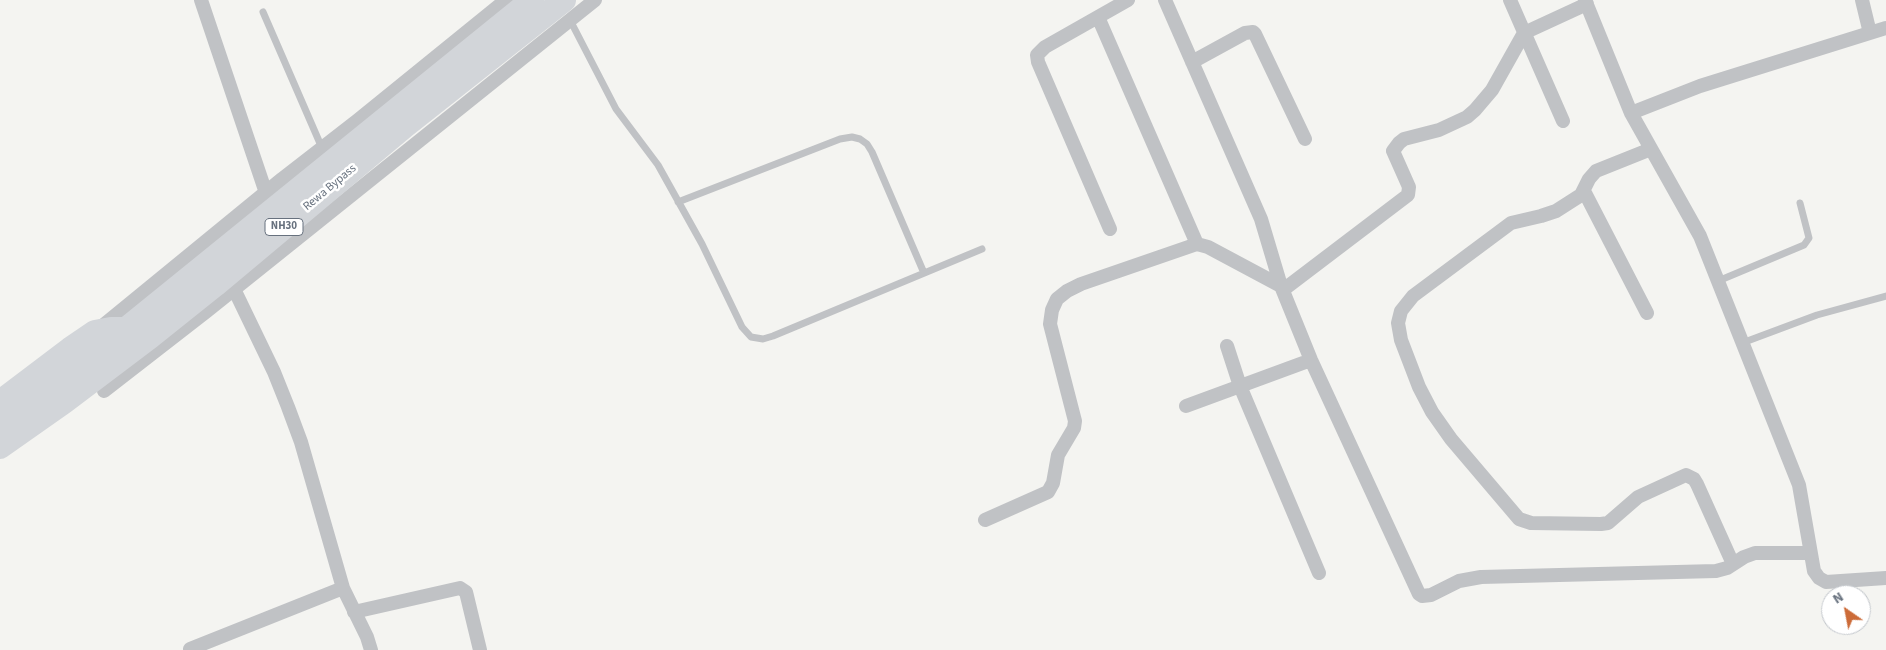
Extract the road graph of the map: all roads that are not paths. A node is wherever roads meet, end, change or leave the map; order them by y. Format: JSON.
{"nodes":[{"id":1,"x":201,"y":0,"type":"edge"},
{"id":2,"x":506,"y":0,"type":"edge"},
{"id":3,"x":532,"y":0,"type":"edge"},
{"id":4,"x":595,"y":0,"type":"edge"},
{"id":5,"x":1128,"y":0,"type":"edge"},
{"id":6,"x":1165,"y":0,"type":"edge"},
{"id":7,"x":1510,"y":0,"type":"edge"},
{"id":8,"x":1862,"y":0,"type":"edge"},
{"id":9,"x":1586,"y":2,"type":"edge"},
{"id":10,"x":567,"y":10,"type":"edge"},
{"id":11,"x":263,"y":12,"type":"dead end"},
{"id":12,"x":1098,"y":17,"type":"junction"},
{"id":13,"x":1886,"y":28,"type":"edge"},
{"id":14,"x":1524,"y":33,"type":"junction"},
{"id":15,"x":1870,"y":33,"type":"junction"},
{"id":16,"x":1192,"y":62,"type":"junction"},
{"id":17,"x":1631,"y":113,"type":"junction"},
{"id":18,"x":1563,"y":121,"type":"dead end"},
{"id":19,"x":1305,"y":139,"type":"dead end"},
{"id":20,"x":322,"y":148,"type":"junction"},
{"id":21,"x":1651,"y":149,"type":"junction"},
{"id":22,"x":1584,"y":191,"type":"junction"},
{"id":23,"x":266,"y":193,"type":"junction"},
{"id":24,"x":678,"y":202,"type":"junction"},
{"id":25,"x":1800,"y":204,"type":"dead end"},
{"id":26,"x":1110,"y":229,"type":"dead end"},
{"id":27,"x":1197,"y":244,"type":"junction"},
{"id":28,"x":982,"y":249,"type":"dead end"},
{"id":29,"x":924,"y":273,"type":"junction"},
{"id":30,"x":1718,"y":281,"type":"junction"},
{"id":31,"x":1282,"y":288,"type":"junction"},
{"id":32,"x":234,"y":289,"type":"junction"},
{"id":33,"x":1886,"y":296,"type":"edge"},
{"id":34,"x":1647,"y":312,"type":"dead end"},
{"id":35,"x":126,"y":329,"type":"junction"},
{"id":36,"x":96,"y":332,"type":"junction"},
{"id":37,"x":150,"y":336,"type":"junction"},
{"id":38,"x":1742,"y":343,"type":"junction"},
{"id":39,"x":1227,"y":346,"type":"dead end"},
{"id":40,"x":1311,"y":360,"type":"junction"},
{"id":41,"x":1240,"y":386,"type":"junction"},
{"id":42,"x":104,"y":391,"type":"junction"},
{"id":43,"x":0,"y":402,"type":"edge"},
{"id":44,"x":1186,"y":406,"type":"dead end"},
{"id":45,"x":0,"y":423,"type":"edge"},
{"id":46,"x":0,"y":446,"type":"edge"},
{"id":47,"x":0,"y":465,"type":"edge"},
{"id":48,"x":985,"y":520,"type":"dead end"},
{"id":49,"x":1810,"y":553,"type":"junction"},
{"id":50,"x":1734,"y":564,"type":"junction"},
{"id":51,"x":1319,"y":573,"type":"dead end"},
{"id":52,"x":1886,"y":578,"type":"edge"},
{"id":53,"x":344,"y":588,"type":"junction"},
{"id":54,"x":354,"y":612,"type":"junction"},
{"id":55,"x":190,"y":649,"type":"dead end"},
{"id":56,"x":371,"y":650,"type":"edge"},
{"id":57,"x":480,"y":650,"type":"edge"}],
"edges":[{"from":1,"to":23,"type":"street"},
{"from":2,"to":20,"type":"street"},
{"from":3,"to":35,"type":"highway","name":"Rewa Bypass","number":"NH30"},
{"from":4,"to":10,"type":"street"},
{"from":5,"to":12,"type":"street"},
{"from":6,"to":16,"type":"street"},
{"from":7,"to":14,"type":"street"},
{"from":8,"to":15,"type":"street"},
{"from":9,"to":14,"type":"street"},
{"from":9,"to":17,"type":"street"},
{"from":10,"to":24,"type":"lane"},
{"from":10,"to":32,"type":"street"},
{"from":10,"to":37,"type":"highway","name":"Rewa Bypass","number":"NH30"},
{"from":11,"to":20,"type":"lane"},
{"from":12,"to":26,"type":"street"},
{"from":12,"to":27,"type":"street"},
{"from":13,"to":15,"type":"street"},
{"from":14,"to":18,"type":"street"},
{"from":14,"to":31,"type":"street"},
{"from":15,"to":17,"type":"street"},
{"from":16,"to":19,"type":"street"},
{"from":16,"to":31,"type":"street"},
{"from":17,"to":21,"type":"street"},
{"from":20,"to":23,"type":"street"},
{"from":21,"to":22,"type":"street"},
{"from":21,"to":30,"type":"street"},
{"from":22,"to":34,"type":"street"},
{"from":22,"to":50,"type":"street"},
{"from":23,"to":36,"type":"street"},
{"from":24,"to":29,"type":"lane"},
{"from":24,"to":29,"type":"lane"},
{"from":25,"to":30,"type":"lane"},
{"from":27,"to":31,"type":"street"},
{"from":27,"to":48,"type":"street"},
{"from":28,"to":29,"type":"lane"},
{"from":30,"to":38,"type":"street"},
{"from":31,"to":40,"type":"street"},
{"from":32,"to":42,"type":"street"},
{"from":32,"to":53,"type":"street"},
{"from":33,"to":38,"type":"lane"},
{"from":35,"to":36,"type":"highway"},
{"from":35,"to":45,"type":"highway","name":"Rewa Bypass","number":"NH30"},
{"from":36,"to":43,"type":"highway"},
{"from":37,"to":42,"type":"highway"},
{"from":37,"to":46,"type":"highway","name":"Rewa Bypass","number":"NH30"},
{"from":38,"to":49,"type":"street"},
{"from":39,"to":41,"type":"street"},
{"from":40,"to":41,"type":"street"},
{"from":40,"to":50,"type":"street"},
{"from":41,"to":44,"type":"street"},
{"from":41,"to":51,"type":"street"},
{"from":42,"to":47,"type":"highway"},
{"from":49,"to":50,"type":"street"},
{"from":49,"to":52,"type":"street"},
{"from":53,"to":54,"type":"street"},
{"from":53,"to":55,"type":"street"},
{"from":54,"to":56,"type":"street"},
{"from":54,"to":57,"type":"street"}]}
